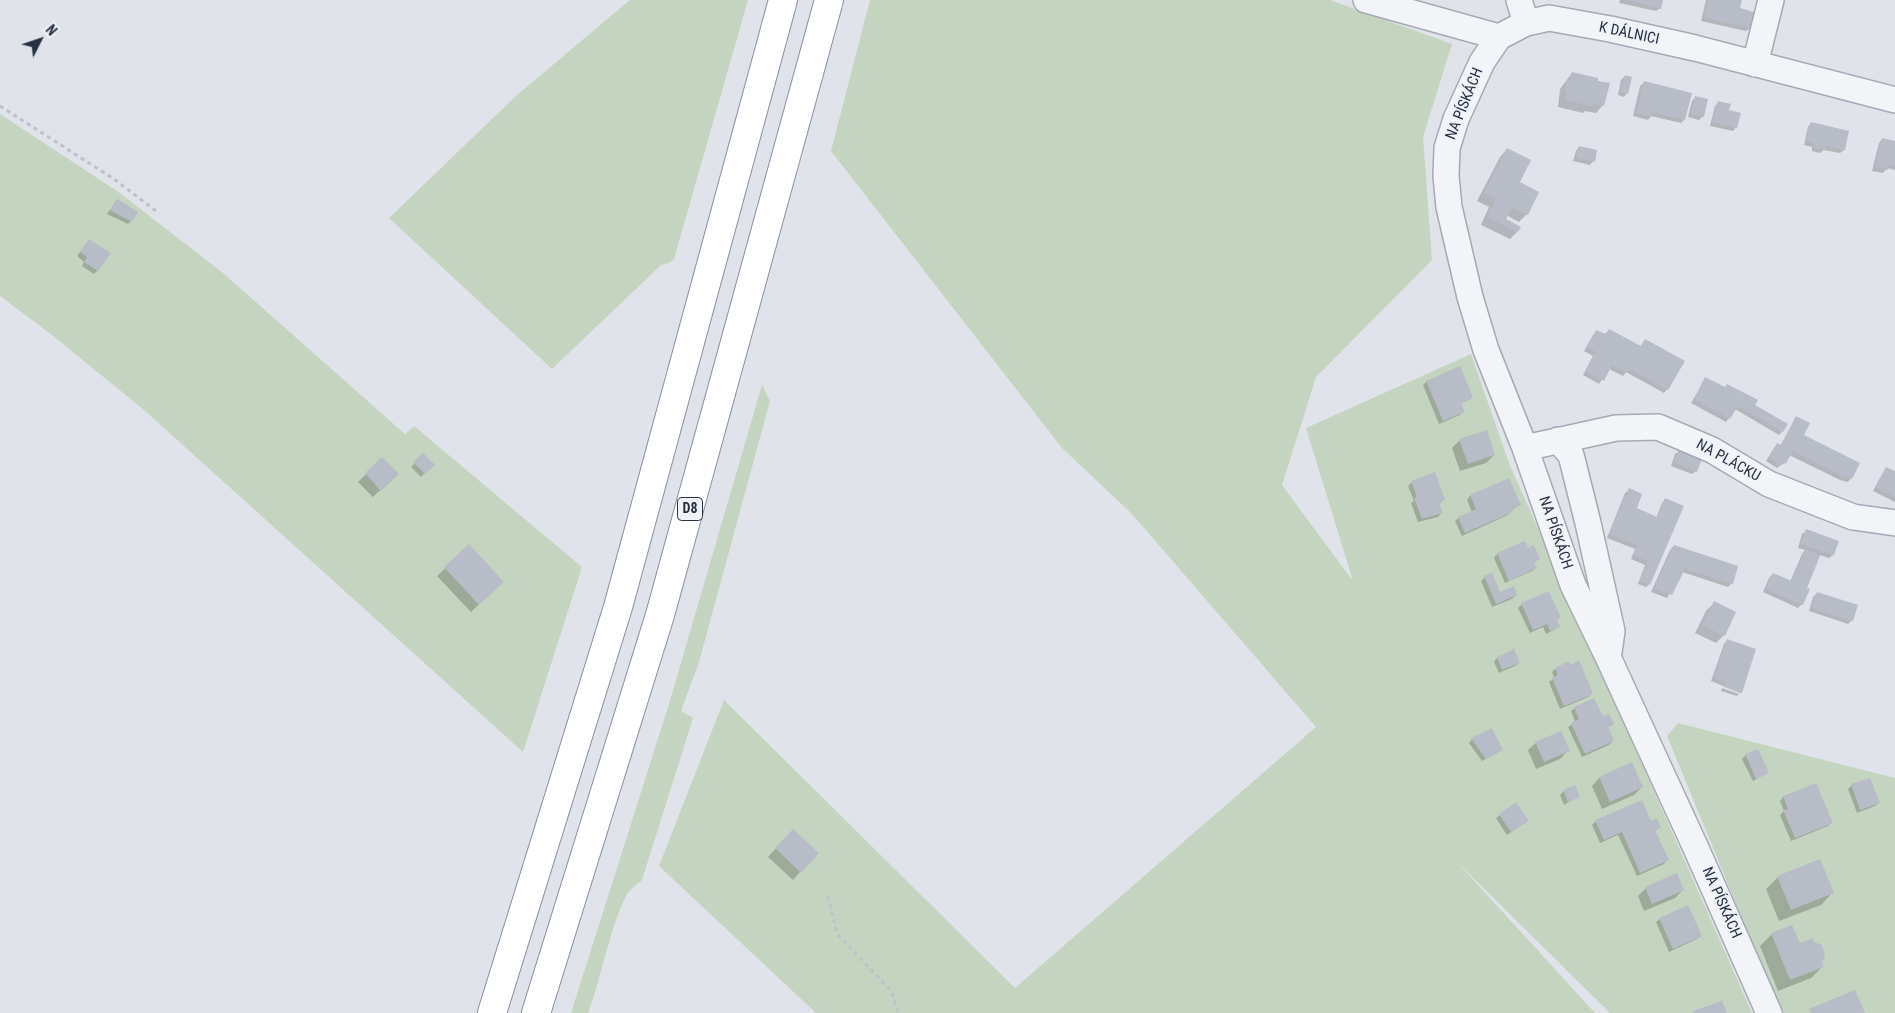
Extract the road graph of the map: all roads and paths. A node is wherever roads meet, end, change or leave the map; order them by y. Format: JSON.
{"nodes":[{"id":1,"x":783,"y":0,"type":"edge"},
{"id":2,"x":829,"y":0,"type":"edge"},
{"id":3,"x":1366,"y":0,"type":"edge"},
{"id":4,"x":1519,"y":0,"type":"edge"},
{"id":5,"x":1771,"y":0,"type":"edge"},
{"id":6,"x":1526,"y":23,"type":"junction"},
{"id":7,"x":1499,"y":37,"type":"junction"},
{"id":8,"x":1755,"y":64,"type":"junction"},
{"id":9,"x":1895,"y":100,"type":"edge"},
{"id":10,"x":0,"y":106,"type":"edge"},
{"id":11,"x":156,"y":211,"type":"dead end"},
{"id":12,"x":1558,"y":440,"type":"junction"},
{"id":13,"x":1525,"y":448,"type":"junction"},
{"id":14,"x":1895,"y":522,"type":"edge"},
{"id":15,"x":1608,"y":657,"type":"junction"},
{"id":16,"x":828,"y":896,"type":"dead end"},
{"id":17,"x":492,"y":1013,"type":"edge"},
{"id":18,"x":536,"y":1013,"type":"edge"},
{"id":19,"x":898,"y":1013,"type":"edge"},
{"id":20,"x":1769,"y":1013,"type":"edge"}],
"edges":[{"from":1,"to":17,"type":"highway"},
{"from":2,"to":18,"type":"highway","number":"D8"},
{"from":3,"to":7,"type":"street"},
{"from":4,"to":6,"type":"street"},
{"from":5,"to":8,"type":"street"},
{"from":6,"to":7,"type":"street","name":"K DÁLNICI"},
{"from":6,"to":8,"type":"street","name":"K DÁLNICI"},
{"from":7,"to":13,"type":"street","name":"NA PÍSKÁCH"},
{"from":8,"to":9,"type":"street","name":"K DÁLNICI"},
{"from":10,"to":11,"type":"path"},
{"from":12,"to":13,"type":"street","name":"NA PLÁCKU"},
{"from":12,"to":14,"type":"street","name":"NA PLÁCKU"},
{"from":12,"to":15,"type":"street"},
{"from":13,"to":15,"type":"street","name":"NA PÍSKÁCH"},
{"from":15,"to":20,"type":"street","name":"NA PÍSKÁCH"},
{"from":16,"to":19,"type":"path"}]}
